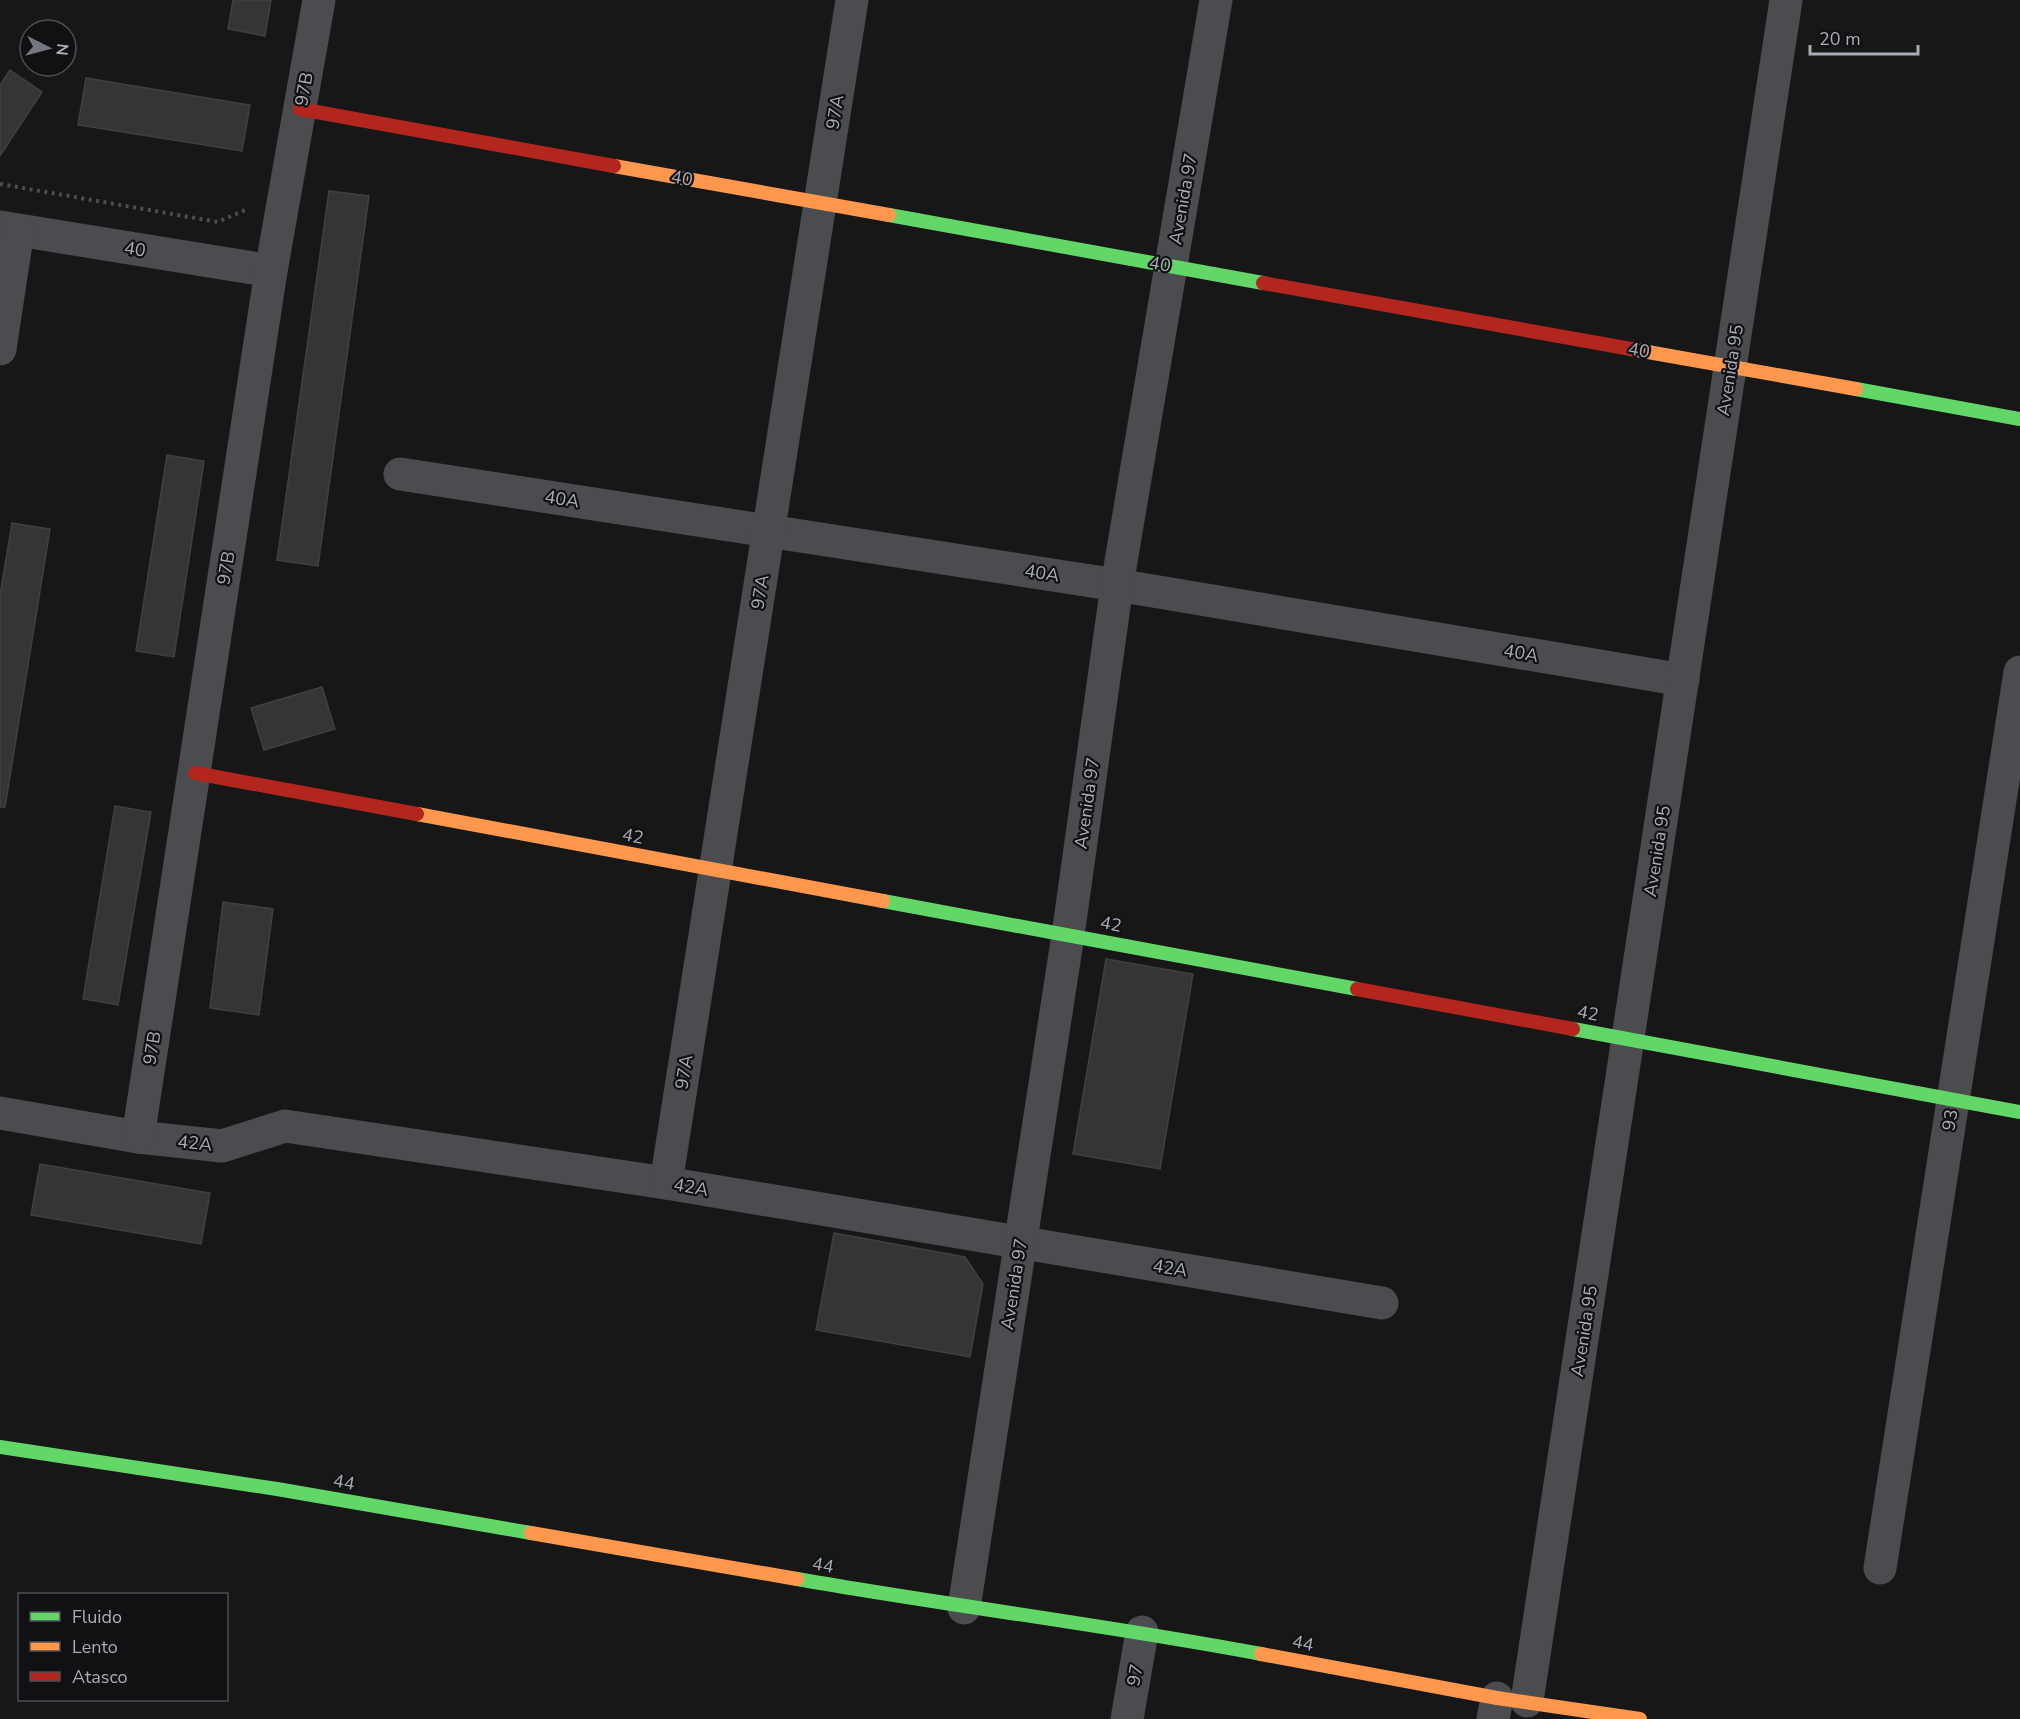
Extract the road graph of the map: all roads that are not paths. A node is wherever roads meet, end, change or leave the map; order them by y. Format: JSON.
{"nodes":[{"id":1,"x":319,"y":0,"type":"edge"},
{"id":2,"x":852,"y":0,"type":"edge"},
{"id":3,"x":1216,"y":0,"type":"edge"},
{"id":4,"x":1786,"y":0,"type":"edge"},
{"id":5,"x":300,"y":109,"type":"junction"},
{"id":6,"x":820,"y":203,"type":"junction"},
{"id":7,"x":9,"y":229,"type":"edge"},
{"id":8,"x":1171,"y":266,"type":"junction"},
{"id":9,"x":271,"y":271,"type":"junction"},
{"id":10,"x":0,"y":348,"type":"edge"},
{"id":11,"x":1730,"y":367,"type":"junction"},
{"id":12,"x":2020,"y":419,"type":"edge"},
{"id":13,"x":400,"y":474,"type":"dead end"},
{"id":14,"x":769,"y":531,"type":"junction"},
{"id":15,"x":1117,"y":585,"type":"junction"},
{"id":16,"x":2020,"y":672,"type":"edge"},
{"id":17,"x":1683,"y":680,"type":"junction"},
{"id":18,"x":195,"y":773,"type":"junction"},
{"id":19,"x":716,"y":870,"type":"junction"},
{"id":20,"x":1068,"y":935,"type":"junction"},
{"id":21,"x":1628,"y":1039,"type":"junction"},
{"id":22,"x":1953,"y":1099,"type":"junction"},
{"id":23,"x":2020,"y":1112,"type":"edge"},
{"id":24,"x":0,"y":1113,"type":"edge"},
{"id":25,"x":138,"y":1137,"type":"junction"},
{"id":26,"x":666,"y":1183,"type":"junction"},
{"id":27,"x":1020,"y":1244,"type":"junction"},
{"id":28,"x":1382,"y":1303,"type":"dead end"},
{"id":29,"x":0,"y":1447,"type":"edge"},
{"id":30,"x":1880,"y":1569,"type":"dead end"},
{"id":31,"x":964,"y":1608,"type":"junction"},
{"id":32,"x":1142,"y":1632,"type":"junction"},
{"id":33,"x":1506,"y":1706,"type":"edge"},
{"id":34,"x":1128,"y":1719,"type":"edge"},
{"id":35,"x":1640,"y":1719,"type":"edge"}],
"edges":[{"from":1,"to":5,"type":"street","name":"97B"},
{"from":2,"to":6,"type":"street","name":"97A"},
{"from":3,"to":8,"type":"street","name":"Avenida 97"},
{"from":4,"to":11,"type":"street","name":"Avenida 95"},
{"from":5,"to":6,"type":"street","name":"40"},
{"from":5,"to":9,"type":"street","name":"97B"},
{"from":6,"to":8,"type":"street","name":"40"},
{"from":6,"to":14,"type":"street","name":"97A"},
{"from":7,"to":9,"type":"street","name":"40"},
{"from":7,"to":10,"type":"street"},
{"from":8,"to":11,"type":"street","name":"40"},
{"from":8,"to":15,"type":"street","name":"Avenida 97"},
{"from":9,"to":18,"type":"street","name":"97B"},
{"from":11,"to":12,"type":"street","name":"40"},
{"from":11,"to":17,"type":"street","name":"Avenida 95"},
{"from":13,"to":14,"type":"street","name":"40A"},
{"from":14,"to":15,"type":"street","name":"40A"},
{"from":14,"to":19,"type":"street","name":"97A"},
{"from":15,"to":17,"type":"street","name":"40A"},
{"from":15,"to":20,"type":"street","name":"Avenida 97"},
{"from":16,"to":22,"type":"street","name":"93"},
{"from":17,"to":21,"type":"street","name":"Avenida 95"},
{"from":18,"to":19,"type":"street","name":"42"},
{"from":18,"to":25,"type":"street","name":"97B"},
{"from":19,"to":20,"type":"street","name":"42"},
{"from":19,"to":26,"type":"street","name":"97A"},
{"from":20,"to":21,"type":"street","name":"42"},
{"from":20,"to":27,"type":"street","name":"Avenida 97"},
{"from":21,"to":22,"type":"street","name":"42"},
{"from":21,"to":33,"type":"street","name":"Avenida 95"},
{"from":22,"to":23,"type":"street","name":"42"},
{"from":22,"to":30,"type":"street","name":"93"},
{"from":24,"to":25,"type":"street","name":"42A"},
{"from":25,"to":26,"type":"street","name":"42A"},
{"from":26,"to":27,"type":"street","name":"42A"},
{"from":27,"to":28,"type":"street","name":"42A"},
{"from":27,"to":31,"type":"street","name":"Avenida 97"},
{"from":29,"to":31,"type":"street","name":"44"},
{"from":31,"to":32,"type":"street","name":"44"},
{"from":32,"to":33,"type":"street","name":"44"},
{"from":32,"to":34,"type":"street","name":"97"},
{"from":33,"to":35,"type":"street","name":"44"}]}
